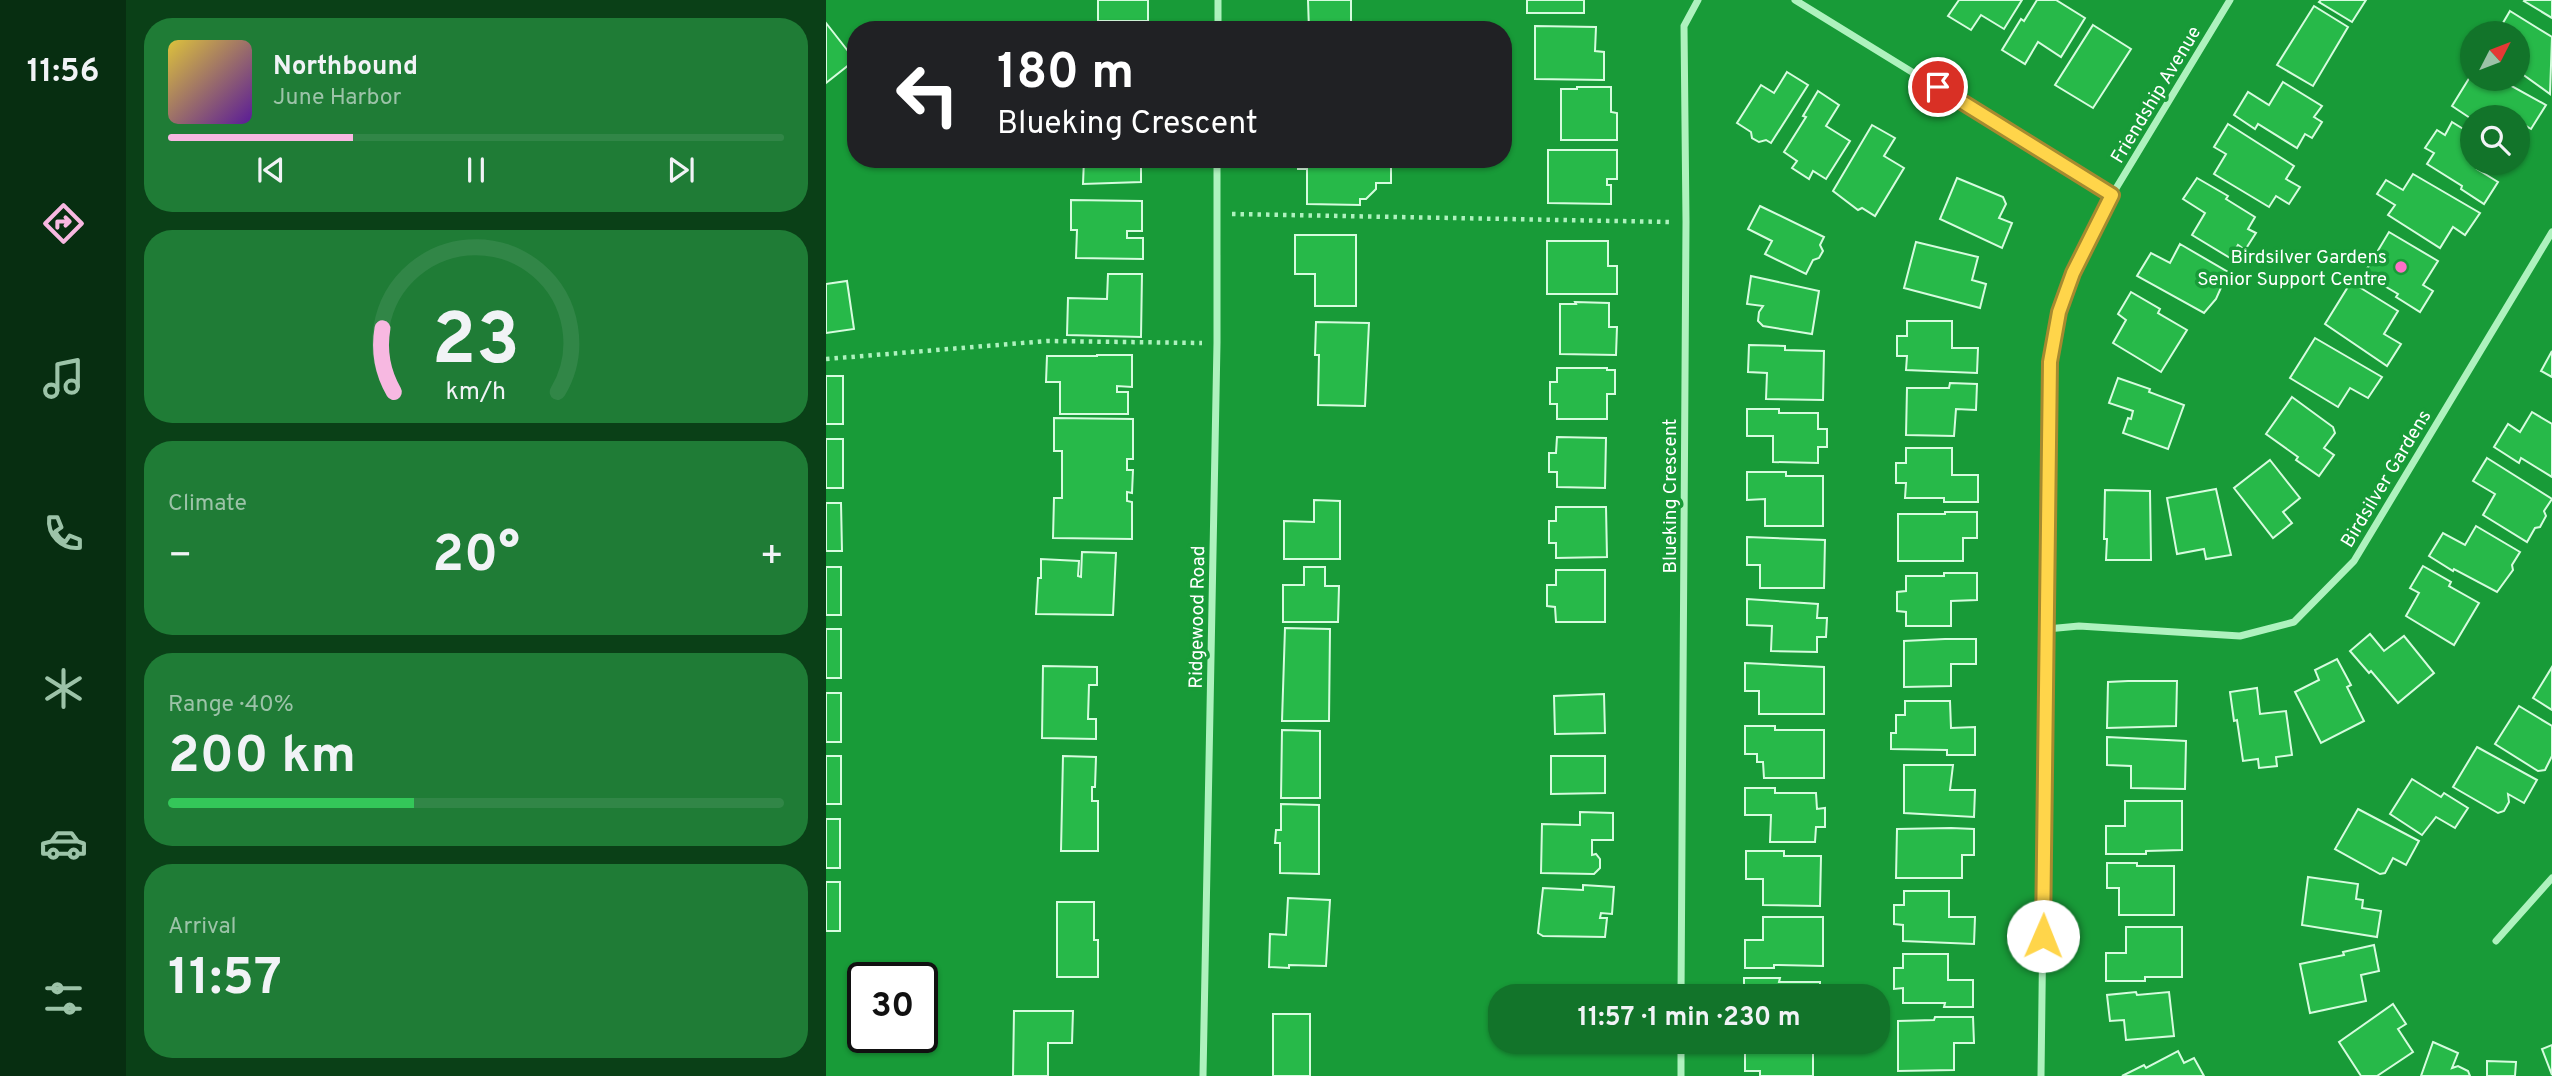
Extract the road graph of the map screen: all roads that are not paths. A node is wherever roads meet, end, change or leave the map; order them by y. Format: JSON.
{"nodes":[{"id":1,"x":1218,"y":0,"type":"edge"},
{"id":2,"x":1698,"y":0,"type":"edge"},
{"id":3,"x":1795,"y":0,"type":"edge"},
{"id":4,"x":2230,"y":0,"type":"edge"},
{"id":5,"x":1218,"y":21,"type":"edge"},
{"id":6,"x":1217,"y":168,"type":"edge"},
{"id":7,"x":2112,"y":195,"type":"junction"},
{"id":8,"x":2552,"y":232,"type":"edge"},
{"id":9,"x":2047,"y":629,"type":"junction"},
{"id":10,"x":2552,"y":878,"type":"edge"},
{"id":11,"x":2496,"y":941,"type":"dead end"},
{"id":12,"x":1681,"y":984,"type":"edge"},
{"id":13,"x":1681,"y":1054,"type":"edge"},
{"id":14,"x":1203,"y":1076,"type":"edge"},
{"id":15,"x":1681,"y":1076,"type":"edge"},
{"id":16,"x":2041,"y":1076,"type":"edge"}],
"edges":[{"from":1,"to":5,"type":"street"},
{"from":2,"to":12,"type":"street","name":"Blueking Crescent"},
{"from":3,"to":7,"type":"street"},
{"from":4,"to":7,"type":"street","name":"Friendship Avenue"},
{"from":6,"to":14,"type":"street","name":"Ridgewood Road"},
{"from":7,"to":9,"type":"street","name":"Friendship Avenue"},
{"from":8,"to":9,"type":"street","name":"Birdsilver Gardens"},
{"from":9,"to":16,"type":"street","name":"Friendship Avenue"},
{"from":10,"to":11,"type":"street"},
{"from":13,"to":15,"type":"street"}]}
